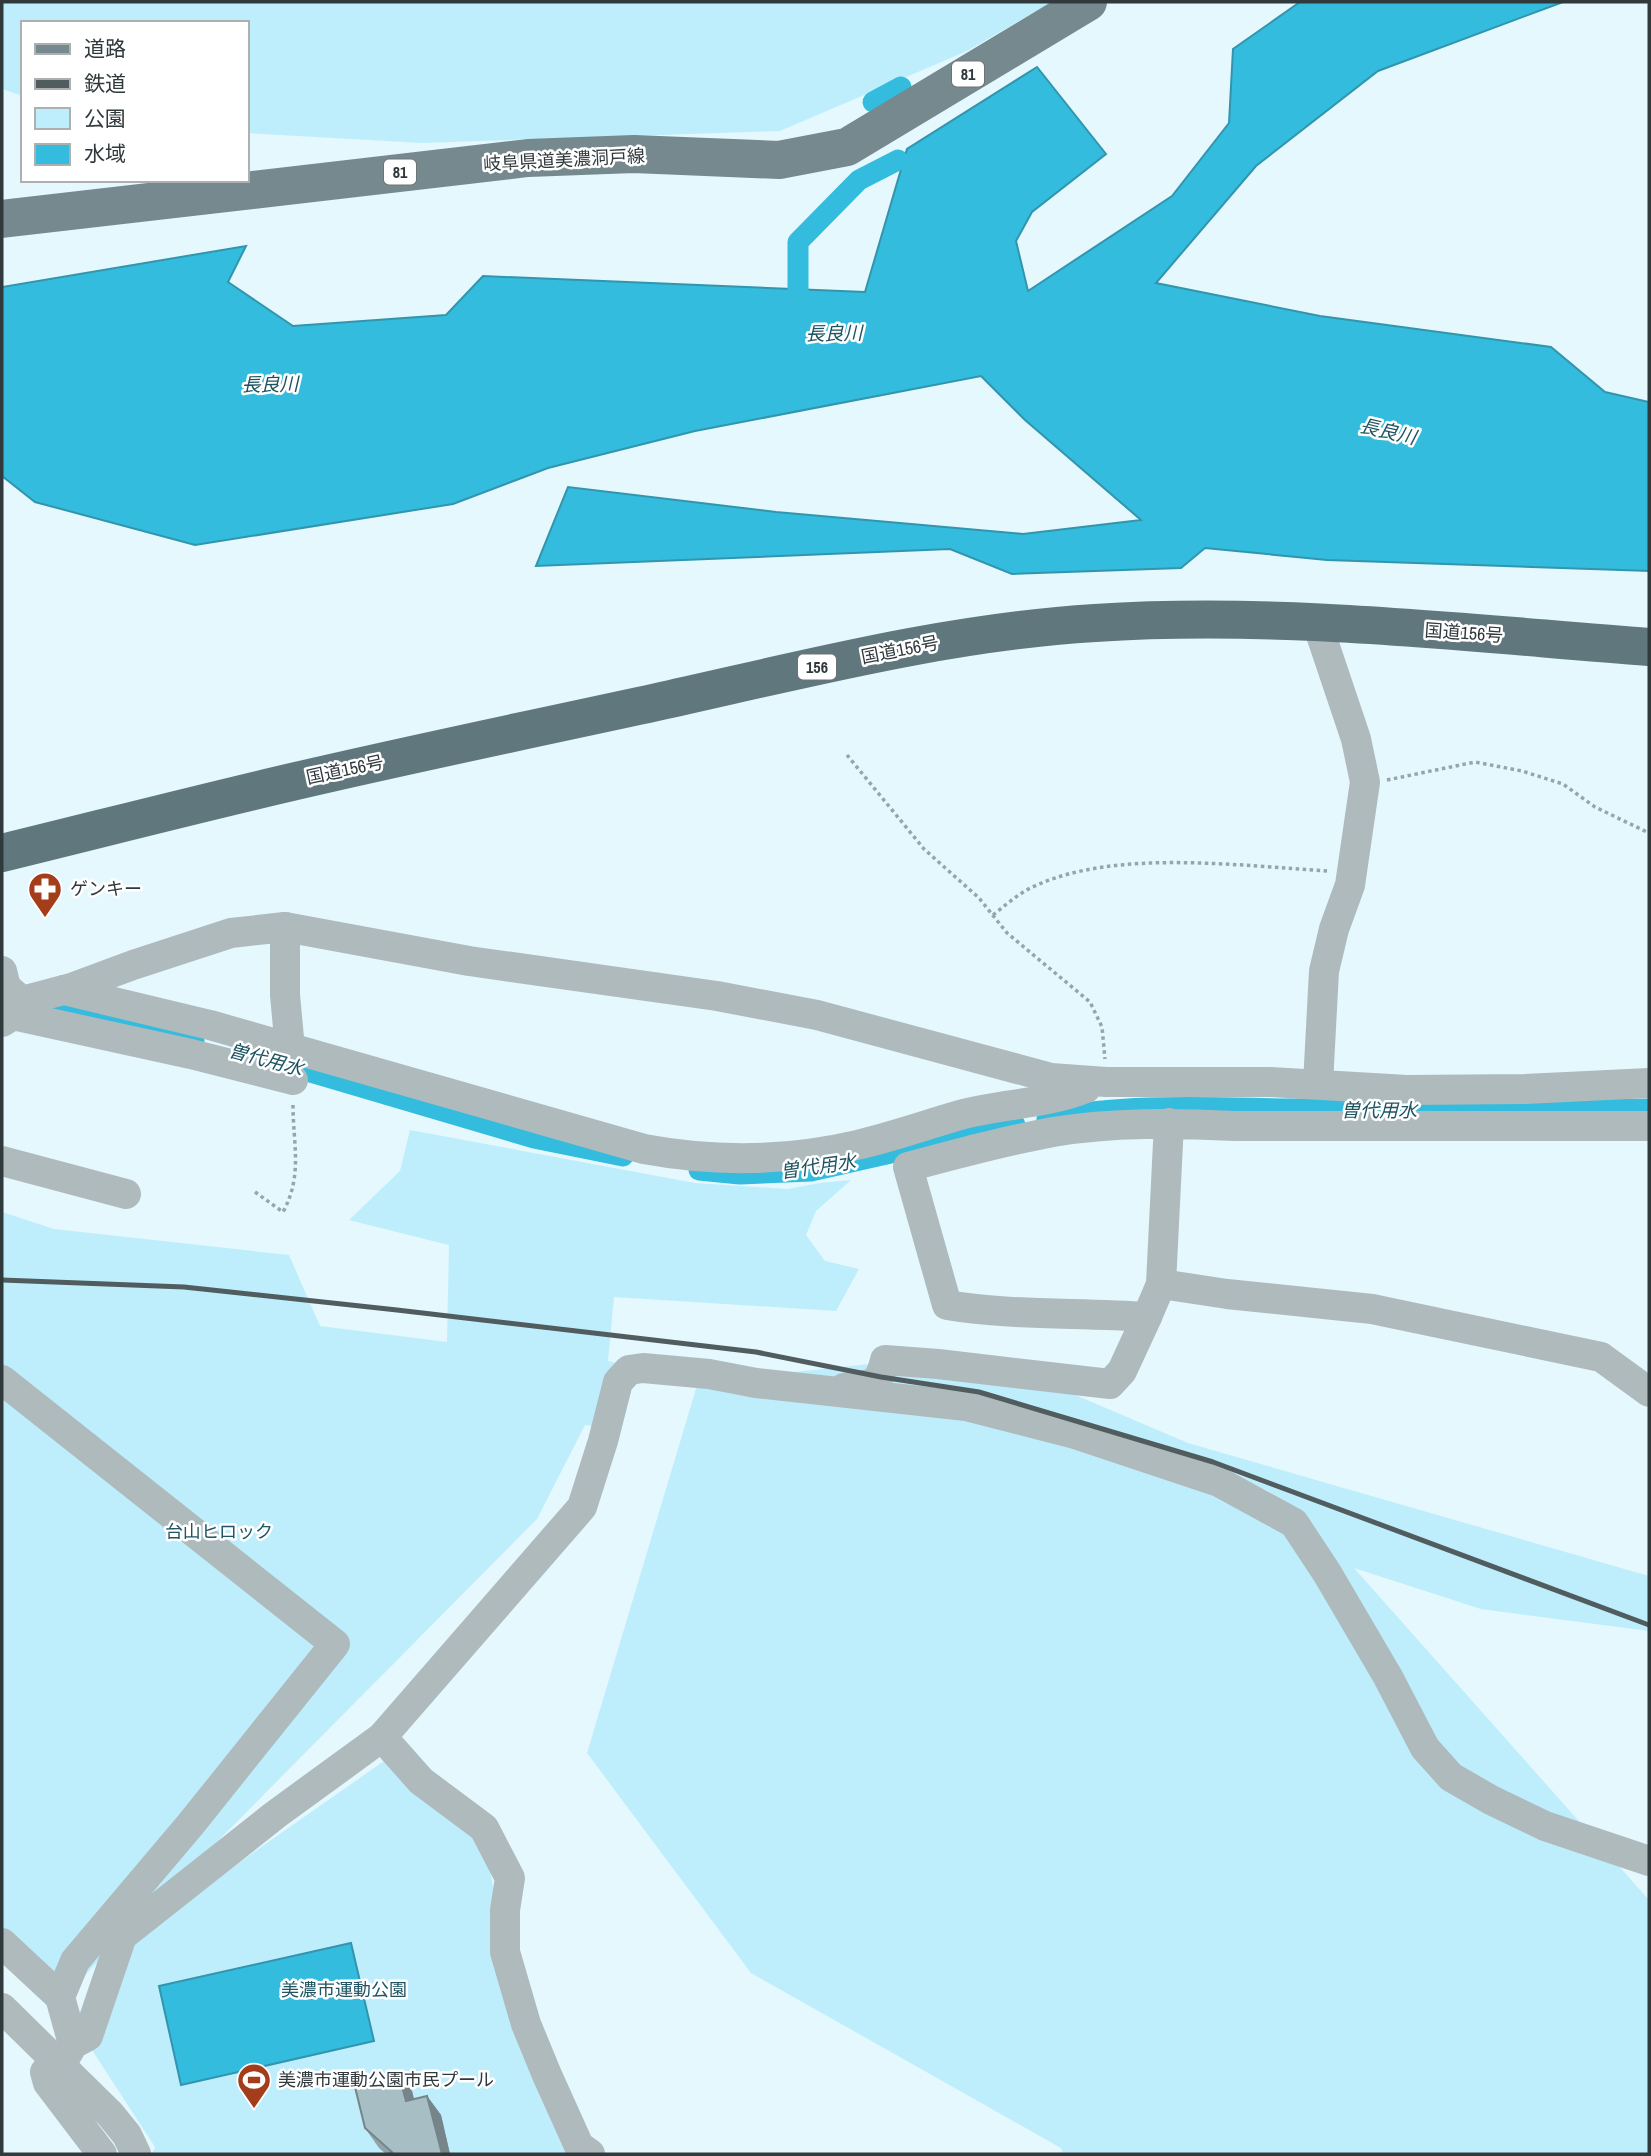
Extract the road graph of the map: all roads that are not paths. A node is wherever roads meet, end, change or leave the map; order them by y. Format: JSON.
{"nodes":[{"id":1,"x":1088,"y":2,"type":"edge"},
{"id":2,"x":2,"y":219,"type":"edge"},
{"id":3,"x":1317,"y":624,"type":"junction"},
{"id":4,"x":1649,"y":647,"type":"edge"},
{"id":5,"x":2,"y":853,"type":"edge"},
{"id":6,"x":285,"y":926,"type":"junction"},
{"id":7,"x":2,"y":971,"type":"edge"},
{"id":8,"x":64,"y":989,"type":"junction"},
{"id":9,"x":15,"y":1011,"type":"edge"},
{"id":10,"x":290,"y":1049,"type":"junction"},
{"id":11,"x":293,"y":1080,"type":"road end"},
{"id":12,"x":1102,"y":1082,"type":"junction"},
{"id":13,"x":1649,"y":1083,"type":"edge"},
{"id":14,"x":1318,"y":1084,"type":"junction"},
{"id":15,"x":1236,"y":1105,"type":"junction"},
{"id":16,"x":1481,"y":1109,"type":"junction"},
{"id":17,"x":1169,"y":1123,"type":"junction"},
{"id":18,"x":1649,"y":1126,"type":"edge"},
{"id":19,"x":2,"y":1161,"type":"edge"},
{"id":20,"x":126,"y":1194,"type":"dead end"},
{"id":21,"x":1161,"y":1284,"type":"junction"},
{"id":22,"x":1147,"y":1317,"type":"junction"},
{"id":23,"x":2,"y":1380,"type":"edge"},
{"id":24,"x":830,"y":1390,"type":"junction"},
{"id":25,"x":1649,"y":1392,"type":"edge"},
{"id":26,"x":382,"y":1737,"type":"junction"},
{"id":27,"x":1649,"y":1861,"type":"edge"},
{"id":28,"x":2,"y":1943,"type":"edge"},
{"id":29,"x":60,"y":1997,"type":"junction"},
{"id":30,"x":2,"y":2008,"type":"edge"},
{"id":31,"x":67,"y":2054,"type":"junction"},
{"id":32,"x":102,"y":2154,"type":"edge"},
{"id":33,"x":136,"y":2154,"type":"edge"},
{"id":34,"x":590,"y":2154,"type":"edge"}],
"edges":[{"from":1,"to":2,"type":"main road","name":"岐阜県道美濃洞戸線","number":"81"},
{"from":3,"to":4,"type":"highway","name":"国道156号","number":"156"},
{"from":3,"to":5,"type":"highway","name":"国道156号","number":"156"},
{"from":3,"to":14,"type":"street"},
{"from":6,"to":8,"type":"street"},
{"from":6,"to":10,"type":"street"},
{"from":6,"to":12,"type":"street"},
{"from":7,"to":9,"type":"street"},
{"from":8,"to":9,"type":"street"},
{"from":8,"to":10,"type":"street"},
{"from":9,"to":11,"type":"street"},
{"from":10,"to":12,"type":"street"},
{"from":12,"to":15,"type":"street"},
{"from":13,"to":16,"type":"street"},
{"from":14,"to":15,"type":"street"},
{"from":14,"to":16,"type":"street"},
{"from":15,"to":16,"type":"street"},
{"from":15,"to":17,"type":"street"},
{"from":16,"to":18,"type":"street"},
{"from":17,"to":21,"type":"street"},
{"from":17,"to":22,"type":"street"},
{"from":19,"to":20,"type":"street"},
{"from":21,"to":22,"type":"street"},
{"from":21,"to":25,"type":"street"},
{"from":22,"to":24,"type":"street"},
{"from":23,"to":29,"type":"street"},
{"from":24,"to":26,"type":"street"},
{"from":24,"to":27,"type":"street"},
{"from":26,"to":31,"type":"street"},
{"from":26,"to":34,"type":"street"},
{"from":28,"to":29,"type":"street"},
{"from":29,"to":31,"type":"street"},
{"from":30,"to":31,"type":"street"},
{"from":31,"to":32,"type":"street"},
{"from":31,"to":33,"type":"street"}]}
